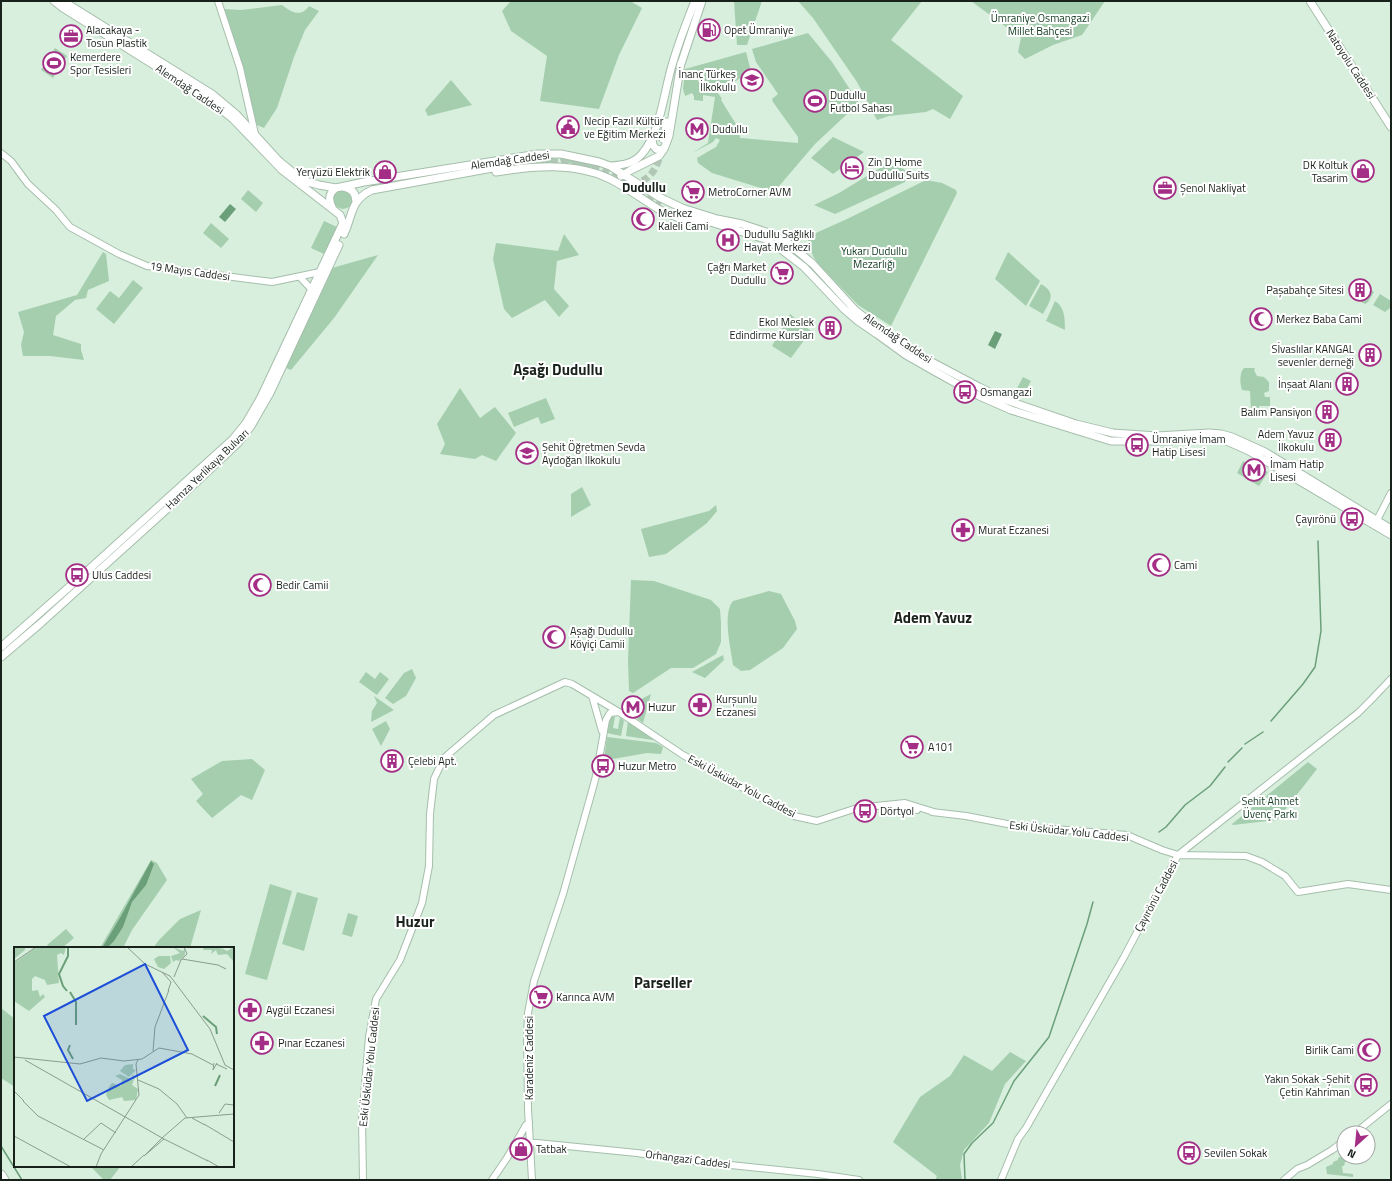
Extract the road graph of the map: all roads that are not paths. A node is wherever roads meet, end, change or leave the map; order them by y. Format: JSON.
{"nodes":[{"id":1,"x":54,"y":1,"type":"edge"},
{"id":2,"x":63,"y":1,"type":"edge"},
{"id":3,"x":218,"y":1,"type":"edge"},
{"id":4,"x":695,"y":1,"type":"edge"},
{"id":5,"x":702,"y":1,"type":"edge"},
{"id":6,"x":1310,"y":1,"type":"edge"},
{"id":7,"x":176,"y":76,"type":"junction"},
{"id":8,"x":1388,"y":116,"type":"edge"},
{"id":9,"x":1391,"y":127,"type":"edge"},
{"id":10,"x":255,"y":134,"type":"junction"},
{"id":11,"x":652,"y":139,"type":"junction"},
{"id":12,"x":665,"y":142,"type":"junction"},
{"id":13,"x":1,"y":153,"type":"edge"},
{"id":14,"x":560,"y":154,"type":"junction"},
{"id":15,"x":599,"y":162,"type":"junction"},
{"id":16,"x":509,"y":165,"type":"tunnel mouth"},
{"id":17,"x":610,"y":166,"type":"junction"},
{"id":18,"x":562,"y":167,"type":"junction"},
{"id":19,"x":597,"y":174,"type":"junction"},
{"id":20,"x":624,"y":175,"type":"junction"},
{"id":21,"x":393,"y":185,"type":"junction"},
{"id":22,"x":340,"y":187,"type":"junction"},
{"id":23,"x":661,"y":204,"type":"tunnel mouth"},
{"id":24,"x":355,"y":205,"type":"junction"},
{"id":25,"x":334,"y":209,"type":"junction"},
{"id":26,"x":735,"y":231,"type":"junction"},
{"id":27,"x":320,"y":272,"type":"junction"},
{"id":28,"x":300,"y":277,"type":"junction"},
{"id":29,"x":312,"y":290,"type":"junction"},
{"id":30,"x":1012,"y":407,"type":"junction"},
{"id":31,"x":1391,"y":493,"type":"edge"},
{"id":32,"x":1376,"y":522,"type":"junction"},
{"id":33,"x":1391,"y":529,"type":"edge"},
{"id":34,"x":1391,"y":535,"type":"edge"},
{"id":35,"x":1,"y":647,"type":"edge"},
{"id":36,"x":1,"y":657,"type":"edge"},
{"id":37,"x":1391,"y":679,"type":"edge"},
{"id":38,"x":592,"y":696,"type":"junction"},
{"id":39,"x":619,"y":712,"type":"junction"},
{"id":40,"x":603,"y":735,"type":"junction"},
{"id":41,"x":1178,"y":855,"type":"junction"},
{"id":42,"x":1391,"y":890,"type":"edge"},
{"id":43,"x":1391,"y":1104,"type":"edge"},
{"id":44,"x":529,"y":1122,"type":"junction"},
{"id":45,"x":1365,"y":1125,"type":"edge"},
{"id":46,"x":517,"y":1140,"type":"junction"},
{"id":47,"x":530,"y":1142,"type":"junction"},
{"id":48,"x":1336,"y":1147,"type":"edge"},
{"id":49,"x":1,"y":1175,"type":"edge"},
{"id":50,"x":4,"y":1180,"type":"edge"},
{"id":51,"x":363,"y":1180,"type":"edge"},
{"id":52,"x":492,"y":1180,"type":"edge"},
{"id":53,"x":532,"y":1180,"type":"edge"},
{"id":54,"x":859,"y":1180,"type":"edge"},
{"id":55,"x":1001,"y":1180,"type":"edge"},
{"id":56,"x":1284,"y":1180,"type":"edge"}],
"edges":[{"from":1,"to":7,"type":"main road","name":"Alemdağ Caddesi"},
{"from":2,"to":7,"type":"main road","name":"Alemdağ Caddesi"},
{"from":3,"to":10,"type":"street"},
{"from":4,"to":11,"type":"main road"},
{"from":5,"to":12,"type":"main road"},
{"from":6,"to":8,"type":"main road","name":"Natoyolu Caddesi"},
{"from":7,"to":10,"type":"main road","name":"Alemdağ Caddesi"},
{"from":7,"to":25,"type":"main road","name":"Alemdağ Caddesi"},
{"from":8,"to":9,"type":"main road","name":"Natoyolu Caddesi"},
{"from":10,"to":22,"type":"main road","name":"Alemdağ Caddesi"},
{"from":11,"to":12,"type":"main road"},
{"from":11,"to":17,"type":"main road"},
{"from":12,"to":20,"type":"main road"},
{"from":13,"to":28,"type":"street","name":"19 Mayıs Caddesi"},
{"from":14,"to":15,"type":"main road","name":"Alemdağ Caddesi"},
{"from":14,"to":18,"type":"main road"},
{"from":14,"to":22,"type":"main road","name":"Alemdağ Caddesi"},
{"from":15,"to":17,"type":"main road","name":"Alemdağ Caddesi"},
{"from":15,"to":19,"type":"main road"},
{"from":16,"to":21,"type":"main road","name":"Alemdağ Caddesi"},
{"from":17,"to":20,"type":"main road","name":"Alemdağ Caddesi"},
{"from":18,"to":19,"type":"main road","name":"Alemdağ Caddesi"},
{"from":18,"to":21,"type":"main road","name":"Alemdağ Caddesi"},
{"from":19,"to":20,"type":"main road"},
{"from":19,"to":26,"type":"main road","name":"Alemdağ Caddesi"},
{"from":20,"to":30,"type":"main road","name":"Alemdağ Caddesi"},
{"from":21,"to":24,"type":"main road","name":"Alemdağ Caddesi"},
{"from":22,"to":24,"type":"main road"},
{"from":22,"to":25,"type":"main road"},
{"from":23,"to":26,"type":"main road","name":"Alemdağ Caddesi"},
{"from":24,"to":25,"type":"main road","name":"Alemdağ Caddesi"},
{"from":24,"to":36,"type":"main road","name":"Hamza Yerlikaya Bulvarı"},
{"from":25,"to":27,"type":"main road","name":"Hamza Yerlikaya Bulvarı"},
{"from":26,"to":30,"type":"main road","name":"Alemdağ Caddesi"},
{"from":27,"to":28,"type":"street","name":"19 Mayıs Caddesi"},
{"from":27,"to":29,"type":"main road","name":"Hamza Yerlikaya Bulvarı"},
{"from":28,"to":29,"type":"street"},
{"from":29,"to":35,"type":"main road","name":"Hamza Yerlikaya Bulvarı"},
{"from":30,"to":32,"type":"main road","name":"Alemdağ Caddesi"},
{"from":31,"to":32,"type":"street"},
{"from":32,"to":33,"type":"main road","name":"Alemdağ Caddesi"},
{"from":32,"to":34,"type":"main road","name":"Alemdağ Caddesi"},
{"from":37,"to":41,"type":"street","name":"Çayırönü Caddesi"},
{"from":38,"to":39,"type":"street","name":"Eski Üsküdar Yolu Caddesi"},
{"from":38,"to":40,"type":"street"},
{"from":38,"to":51,"type":"street","name":"Eski Üsküdar Yolu Caddesi"},
{"from":39,"to":40,"type":"street"},
{"from":39,"to":41,"type":"street","name":"Eski Üsküdar Yolu Caddesi"},
{"from":40,"to":44,"type":"street","name":"Karadeniz Caddesi"},
{"from":41,"to":42,"type":"street"},
{"from":41,"to":55,"type":"street","name":"Çayırönü Caddesi"},
{"from":43,"to":45,"type":"street"},
{"from":44,"to":46,"type":"street"},
{"from":44,"to":47,"type":"street","name":"Karadeniz Caddesi"},
{"from":46,"to":47,"type":"street","name":"Orhangazi Caddesi"},
{"from":46,"to":52,"type":"street"},
{"from":47,"to":53,"type":"street","name":"Karadeniz Caddesi"},
{"from":47,"to":54,"type":"street","name":"Orhangazi Caddesi"},
{"from":48,"to":56,"type":"street"},
{"from":49,"to":50,"type":"highway"}]}
